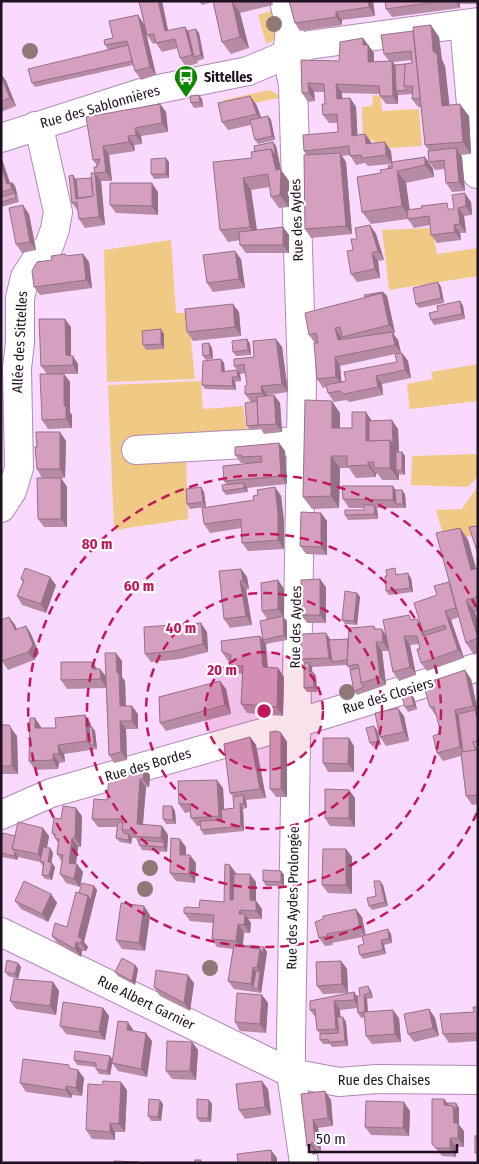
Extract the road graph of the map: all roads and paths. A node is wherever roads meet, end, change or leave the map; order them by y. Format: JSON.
{"nodes":[{"id":1,"x":284,"y":1,"type":"edge"},
{"id":2,"x":471,"y":22,"type":"edge"},
{"id":3,"x":287,"y":56,"type":"junction"},
{"id":4,"x":35,"y":126,"type":"junction"},
{"id":5,"x":1,"y":138,"type":"edge"},
{"id":6,"x":477,"y":174,"type":"edge"},
{"id":7,"x":9,"y":368,"type":"edge"},
{"id":8,"x":300,"y":441,"type":"junction"},
{"id":9,"x":136,"y":450,"type":"dead end"},
{"id":10,"x":1,"y":508,"type":"edge"},
{"id":11,"x":478,"y":668,"type":"edge"},
{"id":12,"x":298,"y":723,"type":"junction"},
{"id":13,"x":1,"y":814,"type":"edge"},
{"id":14,"x":1,"y":932,"type":"edge"},
{"id":15,"x":291,"y":1074,"type":"junction"},
{"id":16,"x":478,"y":1080,"type":"edge"},
{"id":17,"x":304,"y":1163,"type":"edge"}],
"edges":[{"from":1,"to":3,"type":"street","name":"Rue des Aydes"},
{"from":2,"to":3,"type":"street","name":"Rue des Sablonnières"},
{"from":2,"to":6,"type":"street"},
{"from":3,"to":4,"type":"street","name":"Rue des Sablonnières"},
{"from":3,"to":8,"type":"street","name":"Rue des Aydes"},
{"from":4,"to":5,"type":"street","name":"Rue des Sablonnières"},
{"from":4,"to":7,"type":"street","name":"Allée des Sittelles"},
{"from":7,"to":10,"type":"street","name":"Allée des Sittelles"},
{"from":8,"to":9,"type":"street"},
{"from":8,"to":12,"type":"street","name":"Rue des Aydes"},
{"from":11,"to":12,"type":"street","name":"Rue des Closiers"},
{"from":12,"to":13,"type":"street","name":"Rue des Bordes"},
{"from":12,"to":15,"type":"street","name":"Rue des Aydes Prolongée"},
{"from":14,"to":15,"type":"street","name":"Rue Albert Garnier"},
{"from":15,"to":16,"type":"street","name":"Rue des Chaises"},
{"from":15,"to":17,"type":"street","name":"Rue des Aydes Prolongée"}]}
